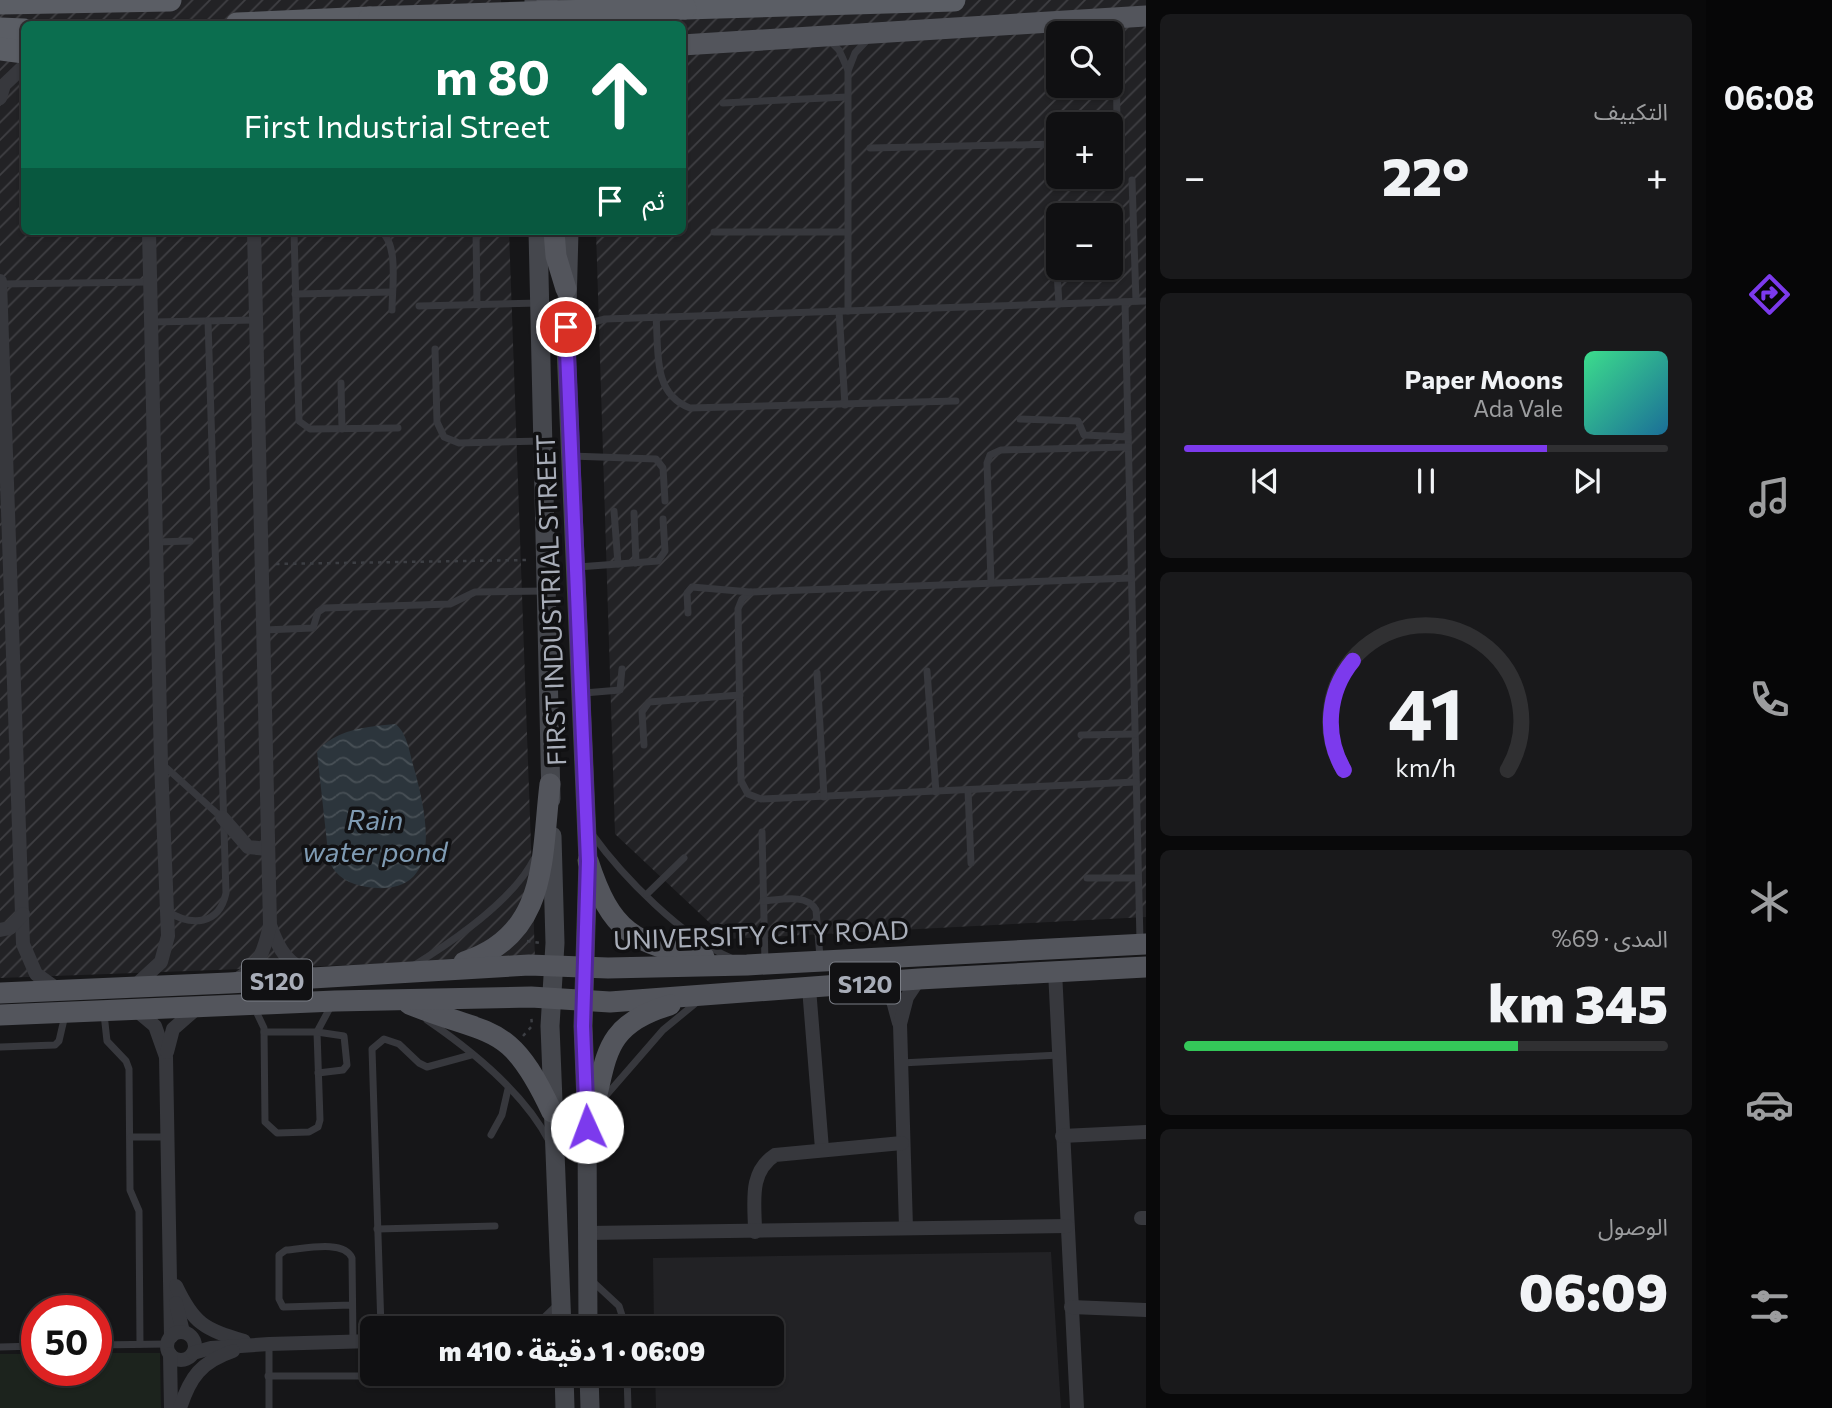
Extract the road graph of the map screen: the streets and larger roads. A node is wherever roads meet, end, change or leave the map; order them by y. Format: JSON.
{"nodes":[{"id":1,"x":170,"y":0,"type":"edge"},
{"id":2,"x":534,"y":0,"type":"edge"},
{"id":3,"x":547,"y":0,"type":"edge"},
{"id":4,"x":565,"y":0,"type":"edge"},
{"id":5,"x":954,"y":0,"type":"edge"},
{"id":6,"x":0,"y":3,"type":"edge"},
{"id":7,"x":1146,"y":16,"type":"edge"},
{"id":8,"x":304,"y":21,"type":"edge"},
{"id":9,"x":534,"y":21,"type":"edge"},
{"id":10,"x":548,"y":21,"type":"edge"},
{"id":11,"x":566,"y":21,"type":"edge"},
{"id":12,"x":1039,"y":24,"type":"junction"},
{"id":13,"x":1146,"y":24,"type":"edge"},
{"id":14,"x":0,"y":29,"type":"edge"},
{"id":15,"x":21,"y":30,"type":"edge"},
{"id":16,"x":686,"y":45,"type":"edge"},
{"id":17,"x":0,"y":49,"type":"edge"},
{"id":18,"x":21,"y":52,"type":"edge"},
{"id":19,"x":0,"y":58,"type":"edge"},
{"id":20,"x":21,"y":58,"type":"edge"},
{"id":21,"x":21,"y":68,"type":"edge"},
{"id":22,"x":0,"y":98,"type":"edge"},
{"id":23,"x":149,"y":235,"type":"edge"},
{"id":24,"x":254,"y":235,"type":"edge"},
{"id":25,"x":538,"y":235,"type":"edge"},
{"id":26,"x":554,"y":235,"type":"edge"},
{"id":27,"x":569,"y":235,"type":"edge"},
{"id":28,"x":0,"y":282,"type":"edge"},
{"id":29,"x":566,"y":289,"type":"junction"},
{"id":30,"x":3,"y":436,"type":"edge"},
{"id":31,"x":4,"y":481,"type":"edge"},
{"id":32,"x":550,"y":784,"type":"junction"},
{"id":33,"x":222,"y":817,"type":"road end"},
{"id":34,"x":268,"y":849,"type":"junction"},
{"id":35,"x":588,"y":861,"type":"junction"},
{"id":36,"x":23,"y":914,"type":"junction"},
{"id":37,"x":270,"y":926,"type":"junction"},
{"id":38,"x":0,"y":930,"type":"edge"},
{"id":39,"x":1143,"y":944,"type":"edge"},
{"id":40,"x":756,"y":964,"type":"junction"},
{"id":41,"x":554,"y":966,"type":"junction"},
{"id":42,"x":587,"y":967,"type":"junction"},
{"id":43,"x":1146,"y":967,"type":"edge"},
{"id":44,"x":440,"y":970,"type":"junction"},
{"id":45,"x":1055,"y":971,"type":"junction"},
{"id":46,"x":322,"y":978,"type":"junction"},
{"id":47,"x":919,"y":979,"type":"junction"},
{"id":48,"x":876,"y":982,"type":"junction"},
{"id":49,"x":229,"y":983,"type":"junction"},
{"id":50,"x":133,"y":987,"type":"junction"},
{"id":51,"x":809,"y":988,"type":"junction"},
{"id":52,"x":59,"y":990,"type":"junction"},
{"id":53,"x":0,"y":993,"type":"edge"},
{"id":54,"x":705,"y":997,"type":"junction"},
{"id":55,"x":552,"y":998,"type":"junction"},
{"id":56,"x":585,"y":999,"type":"junction"},
{"id":57,"x":400,"y":1001,"type":"junction"},
{"id":58,"x":197,"y":1007,"type":"junction"},
{"id":59,"x":136,"y":1010,"type":"junction"},
{"id":60,"x":0,"y":1015,"type":"edge"},
{"id":61,"x":900,"y":1024,"type":"junction"},
{"id":62,"x":166,"y":1057,"type":"junction"},
{"id":63,"x":552,"y":1112,"type":"junction"},
{"id":64,"x":591,"y":1119,"type":"junction"},
{"id":65,"x":1146,"y":1132,"type":"edge"},
{"id":66,"x":1062,"y":1136,"type":"junction"},
{"id":67,"x":902,"y":1143,"type":"junction"},
{"id":68,"x":822,"y":1149,"type":"junction"},
{"id":69,"x":1066,"y":1226,"type":"junction"},
{"id":70,"x":906,"y":1228,"type":"junction"},
{"id":71,"x":755,"y":1232,"type":"junction"},
{"id":72,"x":587,"y":1233,"type":"junction"},
{"id":73,"x":170,"y":1235,"type":"junction"},
{"id":74,"x":176,"y":1286,"type":"junction"},
{"id":75,"x":561,"y":1306,"type":"junction"},
{"id":76,"x":1071,"y":1307,"type":"junction"},
{"id":77,"x":1146,"y":1310,"type":"edge"},
{"id":78,"x":551,"y":1316,"type":"edge"},
{"id":79,"x":561,"y":1316,"type":"edge"},
{"id":80,"x":588,"y":1316,"type":"edge"},
{"id":81,"x":360,"y":1342,"type":"edge"},
{"id":82,"x":244,"y":1344,"type":"junction"},
{"id":83,"x":180,"y":1345,"type":"junction"},
{"id":84,"x":564,"y":1386,"type":"edge"},
{"id":85,"x":589,"y":1386,"type":"edge"},
{"id":86,"x":171,"y":1408,"type":"edge"},
{"id":87,"x":179,"y":1408,"type":"edge"},
{"id":88,"x":565,"y":1408,"type":"edge"},
{"id":89,"x":590,"y":1408,"type":"edge"},
{"id":90,"x":1077,"y":1408,"type":"edge"}],
"edges":[{"from":1,"to":6,"type":"highway"},
{"from":2,"to":9,"type":"main road"},
{"from":3,"to":10,"type":"main road"},
{"from":4,"to":11,"type":"main road"},
{"from":5,"to":8,"type":"highway","bridge":true},
{"from":7,"to":12,"type":"main road"},
{"from":12,"to":13,"type":"street"},
{"from":12,"to":16,"type":"main road"},
{"from":14,"to":15,"type":"highway"},
{"from":17,"to":18,"type":"highway"},
{"from":19,"to":20,"type":"main road"},
{"from":21,"to":22,"type":"street"},
{"from":23,"to":50,"type":"street"},
{"from":24,"to":34,"type":"street"},
{"from":25,"to":32,"type":"main road","name":"FIRST INDUSTRIAL STREET"},
{"from":26,"to":29,"type":"main road"},
{"from":27,"to":29,"type":"main road","name":"FIRST INDUSTRIAL STREET"},
{"from":28,"to":30,"type":"street"},
{"from":29,"to":35,"type":"main road","name":"FIRST INDUSTRIAL STREET"},
{"from":30,"to":31,"type":"street"},
{"from":31,"to":36,"type":"street"},
{"from":32,"to":41,"type":"main road","name":"FIRST INDUSTRIAL STREET"},
{"from":32,"to":44,"type":"main road"},
{"from":33,"to":34,"type":"street"},
{"from":34,"to":37,"type":"street"},
{"from":35,"to":40,"type":"main road"},
{"from":35,"to":42,"type":"main road","name":"FIRST INDUSTRIAL STREET"},
{"from":36,"to":38,"type":"street"},
{"from":36,"to":52,"type":"street"},
{"from":37,"to":46,"type":"street"},
{"from":37,"to":49,"type":"street"},
{"from":39,"to":40,"type":"main road","name":"UNIVERSITY CITY ROAD","number":"S120"},
{"from":40,"to":42,"type":"main road","name":"UNIVERSITY CITY ROAD","number":"S120"},
{"from":41,"to":42,"type":"main road","name":"UNIVERSITY CITY ROAD","number":"S120"},
{"from":41,"to":44,"type":"main road","name":"UNIVERSITY CITY ROAD","number":"S120"},
{"from":41,"to":55,"type":"main road","name":"FIRST INDUSTRIAL STREET"},
{"from":42,"to":56,"type":"main road","name":"FIRST INDUSTRIAL STREET"},
{"from":43,"to":45,"type":"main road","name":"UNIVERSITY CITY ROAD","number":"S120"},
{"from":44,"to":46,"type":"main road","name":"UNIVERSITY CITY ROAD","number":"S120"},
{"from":45,"to":47,"type":"main road","name":"UNIVERSITY CITY ROAD","number":"S120"},
{"from":45,"to":66,"type":"street"},
{"from":46,"to":49,"type":"main road","name":"UNIVERSITY CITY ROAD","number":"S120"},
{"from":47,"to":48,"type":"main road","name":"UNIVERSITY CITY ROAD","number":"S120"},
{"from":47,"to":61,"type":"street"},
{"from":48,"to":51,"type":"main road","name":"UNIVERSITY CITY ROAD","number":"S120"},
{"from":48,"to":61,"type":"street"},
{"from":49,"to":50,"type":"main road","name":"UNIVERSITY CITY ROAD","number":"S120"},
{"from":50,"to":52,"type":"main road","name":"UNIVERSITY CITY ROAD","number":"S120"},
{"from":51,"to":54,"type":"main road","name":"UNIVERSITY CITY ROAD","number":"S120"},
{"from":51,"to":68,"type":"street"},
{"from":52,"to":53,"type":"main road","name":"UNIVERSITY CITY ROAD","number":"S120"},
{"from":54,"to":56,"type":"main road","name":"UNIVERSITY CITY ROAD","number":"S120"},
{"from":54,"to":64,"type":"main road"},
{"from":55,"to":56,"type":"main road","name":"UNIVERSITY CITY ROAD","number":"S120"},
{"from":55,"to":57,"type":"main road","name":"UNIVERSITY CITY ROAD","number":"S120"},
{"from":55,"to":63,"type":"main road","name":"FIRST INDUSTRIAL STREET"},
{"from":56,"to":64,"type":"main road","name":"FIRST INDUSTRIAL STREET"},
{"from":57,"to":58,"type":"main road","name":"UNIVERSITY CITY ROAD","number":"S120"},
{"from":57,"to":63,"type":"main road"},
{"from":58,"to":59,"type":"main road","name":"UNIVERSITY CITY ROAD","number":"S120"},
{"from":58,"to":62,"type":"street"},
{"from":59,"to":60,"type":"main road","name":"UNIVERSITY CITY ROAD","number":"S120"},
{"from":59,"to":62,"type":"street"},
{"from":61,"to":67,"type":"street"},
{"from":62,"to":73,"type":"street"},
{"from":63,"to":75,"type":"main road","name":"FIRST INDUSTRIAL STREET"},
{"from":64,"to":72,"type":"main road","name":"FIRST INDUSTRIAL STREET"},
{"from":65,"to":66,"type":"street"},
{"from":66,"to":69,"type":"street"},
{"from":67,"to":68,"type":"street"},
{"from":67,"to":70,"type":"street"},
{"from":68,"to":71,"type":"street"},
{"from":69,"to":70,"type":"street"},
{"from":69,"to":76,"type":"street"},
{"from":70,"to":71,"type":"street"},
{"from":71,"to":72,"type":"street"},
{"from":72,"to":80,"type":"main road","name":"FIRST INDUSTRIAL STREET"},
{"from":73,"to":74,"type":"street"},
{"from":73,"to":83,"type":"street"},
{"from":74,"to":82,"type":"street"},
{"from":74,"to":83,"type":"street"},
{"from":75,"to":78,"type":"street"},
{"from":75,"to":79,"type":"main road","name":"FIRST INDUSTRIAL STREET"},
{"from":76,"to":77,"type":"street"},
{"from":76,"to":90,"type":"street"},
{"from":81,"to":82,"type":"street"},
{"from":82,"to":83,"type":"street"},
{"from":82,"to":87,"type":"street"},
{"from":83,"to":86,"type":"street"},
{"from":83,"to":87,"type":"street"},
{"from":84,"to":88,"type":"main road"},
{"from":85,"to":89,"type":"main road"}]}
